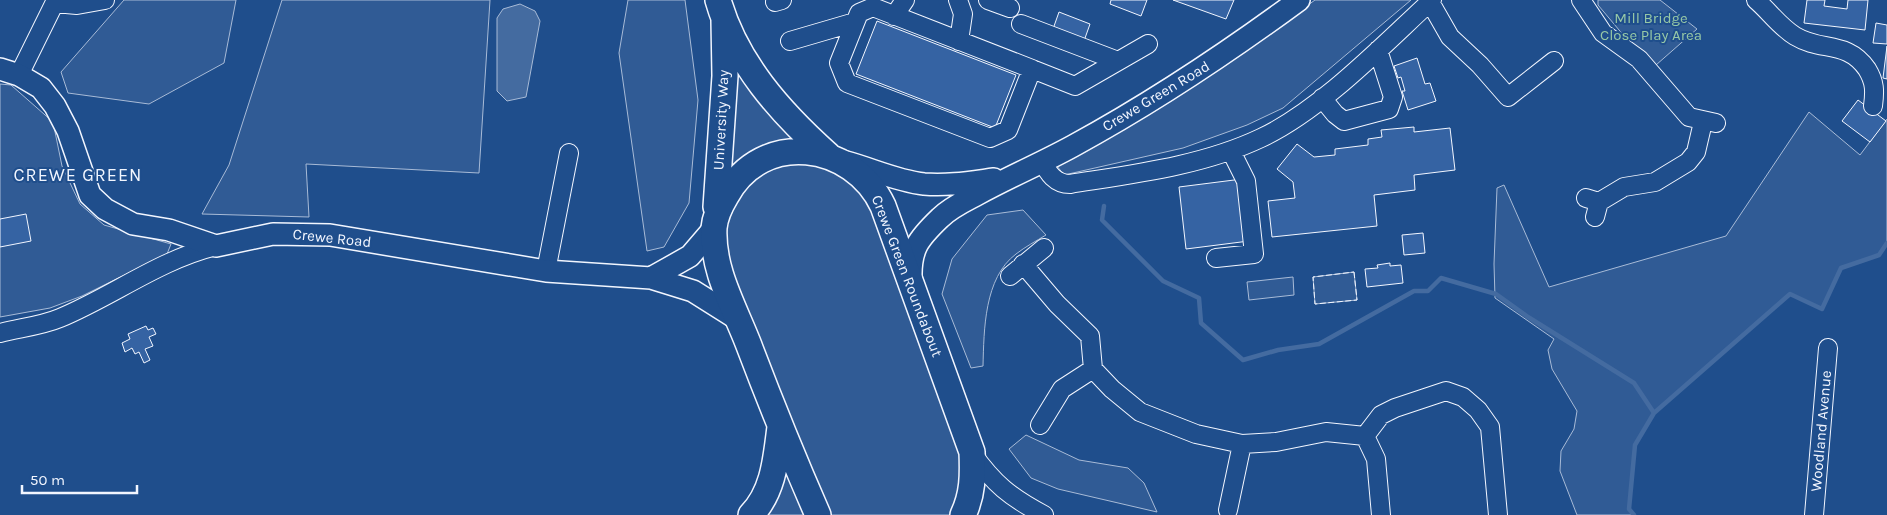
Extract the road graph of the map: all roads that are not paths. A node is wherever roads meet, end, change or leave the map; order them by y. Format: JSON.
{"nodes":[{"id":1,"x":105,"y":0,"type":"edge"},
{"id":2,"x":905,"y":0,"type":"edge"},
{"id":3,"x":958,"y":0,"type":"edge"},
{"id":4,"x":988,"y":0,"type":"edge"},
{"id":5,"x":1299,"y":0,"type":"edge"},
{"id":6,"x":1581,"y":0,"type":"edge"},
{"id":7,"x":1756,"y":0,"type":"edge"},
{"id":8,"x":56,"y":1,"type":"edge"},
{"id":9,"x":1431,"y":1,"type":"edge"},
{"id":10,"x":1010,"y":8,"type":"dead end"},
{"id":11,"x":721,"y":10,"type":"edge"},
{"id":12,"x":894,"y":16,"type":"junction"},
{"id":13,"x":855,"y":22,"type":"junction"},
{"id":14,"x":1021,"y":24,"type":"dead end"},
{"id":15,"x":790,"y":41,"type":"dead end"},
{"id":16,"x":959,"y":41,"type":"junction"},
{"id":17,"x":1148,"y":44,"type":"dead end"},
{"id":18,"x":1378,"y":50,"type":"junction"},
{"id":19,"x":1118,"y":61,"type":"junction"},
{"id":20,"x":1554,"y":61,"type":"dead end"},
{"id":21,"x":1032,"y":69,"type":"junction"},
{"id":22,"x":9,"y":72,"type":"edge"},
{"id":23,"x":1322,"y":98,"type":"junction"},
{"id":24,"x":1873,"y":106,"type":"dead end"},
{"id":25,"x":1231,"y":151,"type":"junction"},
{"id":26,"x":568,"y":153,"type":"dead end"},
{"id":27,"x":834,"y":158,"type":"junction"},
{"id":28,"x":1042,"y":161,"type":"junction"},
{"id":29,"x":1005,"y":178,"type":"junction"},
{"id":30,"x":1593,"y":206,"type":"dead end"},
{"id":31,"x":714,"y":223,"type":"junction"},
{"id":32,"x":216,"y":246,"type":"junction"},
{"id":33,"x":1044,"y":248,"type":"dead end"},
{"id":34,"x":1216,"y":258,"type":"dead end"},
{"id":35,"x":1023,"y":264,"type":"junction"},
{"id":36,"x":546,"y":271,"type":"junction"},
{"id":37,"x":1010,"y":276,"type":"dead end"},
{"id":38,"x":651,"y":278,"type":"junction"},
{"id":39,"x":911,"y":285,"type":"junction"},
{"id":40,"x":739,"y":320,"type":"junction"},
{"id":41,"x":0,"y":333,"type":"edge"},
{"id":42,"x":1828,"y":348,"type":"dead end"},
{"id":43,"x":1093,"y":369,"type":"junction"},
{"id":44,"x":1040,"y":425,"type":"dead end"},
{"id":45,"x":780,"y":427,"type":"junction"},
{"id":46,"x":1365,"y":436,"type":"junction"},
{"id":47,"x":1242,"y":444,"type":"junction"},
{"id":48,"x":972,"y":452,"type":"junction"},
{"id":49,"x":1228,"y":510,"type":"dead end"},
{"id":50,"x":751,"y":515,"type":"edge"},
{"id":51,"x":818,"y":515,"type":"edge"},
{"id":52,"x":963,"y":515,"type":"edge"},
{"id":53,"x":1044,"y":515,"type":"edge"},
{"id":54,"x":1382,"y":515,"type":"edge"},
{"id":55,"x":1498,"y":515,"type":"edge"},
{"id":56,"x":1814,"y":515,"type":"edge"}],
"edges":[{"from":1,"to":8,"type":"street"},
{"from":2,"to":12,"type":"street"},
{"from":3,"to":16,"type":"street"},
{"from":4,"to":10,"type":"street"},
{"from":5,"to":28,"type":"main road","name":"Crewe Green Road"},
{"from":6,"to":30,"type":"street"},
{"from":7,"to":24,"type":"street"},
{"from":8,"to":22,"type":"street"},
{"from":9,"to":18,"type":"street"},
{"from":9,"to":20,"type":"street"},
{"from":11,"to":27,"type":"highway","name":"University Way"},
{"from":11,"to":31,"type":"highway","name":"University Way"},
{"from":12,"to":13,"type":"street"},
{"from":12,"to":16,"type":"street"},
{"from":13,"to":15,"type":"street"},
{"from":13,"to":21,"type":"street"},
{"from":14,"to":19,"type":"street"},
{"from":16,"to":21,"type":"street"},
{"from":17,"to":19,"type":"street"},
{"from":18,"to":23,"type":"street"},
{"from":18,"to":23,"type":"street"},
{"from":19,"to":21,"type":"street"},
{"from":22,"to":32,"type":"main road"},
{"from":23,"to":25,"type":"street"},
{"from":25,"to":28,"type":"street"},
{"from":25,"to":34,"type":"street"},
{"from":26,"to":36,"type":"street"},
{"from":27,"to":29,"type":"main road","name":"Crewe Green Road"},
{"from":27,"to":31,"type":"highway","name":"Crewe Green Roundabout"},
{"from":27,"to":39,"type":"highway","name":"Crewe Green Roundabout"},
{"from":28,"to":29,"type":"main road","name":"Crewe Green Road"},
{"from":29,"to":39,"type":"main road","name":"Crewe Green Road"},
{"from":31,"to":38,"type":"main road"},
{"from":31,"to":40,"type":"highway","name":"Crewe Green Roundabout"},
{"from":32,"to":36,"type":"main road","name":"Crewe Road"},
{"from":32,"to":41,"type":"street","name":"Crewe Road"},
{"from":33,"to":35,"type":"street"},
{"from":35,"to":37,"type":"street"},
{"from":35,"to":43,"type":"street"},
{"from":36,"to":38,"type":"main road","name":"Crewe Road"},
{"from":38,"to":40,"type":"main road","name":"Crewe Road"},
{"from":39,"to":48,"type":"highway","name":"Crewe Green Roundabout"},
{"from":40,"to":45,"type":"highway","name":"Crewe Green Roundabout"},
{"from":42,"to":56,"type":"street","name":"Woodland Avenue"},
{"from":43,"to":44,"type":"street"},
{"from":43,"to":47,"type":"street"},
{"from":45,"to":50,"type":"highway"},
{"from":45,"to":51,"type":"highway","name":"Crewe Green Roundabout"},
{"from":46,"to":47,"type":"street"},
{"from":46,"to":54,"type":"street"},
{"from":46,"to":55,"type":"street"},
{"from":47,"to":49,"type":"street"},
{"from":48,"to":52,"type":"highway","name":"Crewe Green Roundabout"},
{"from":48,"to":53,"type":"street"}]}
